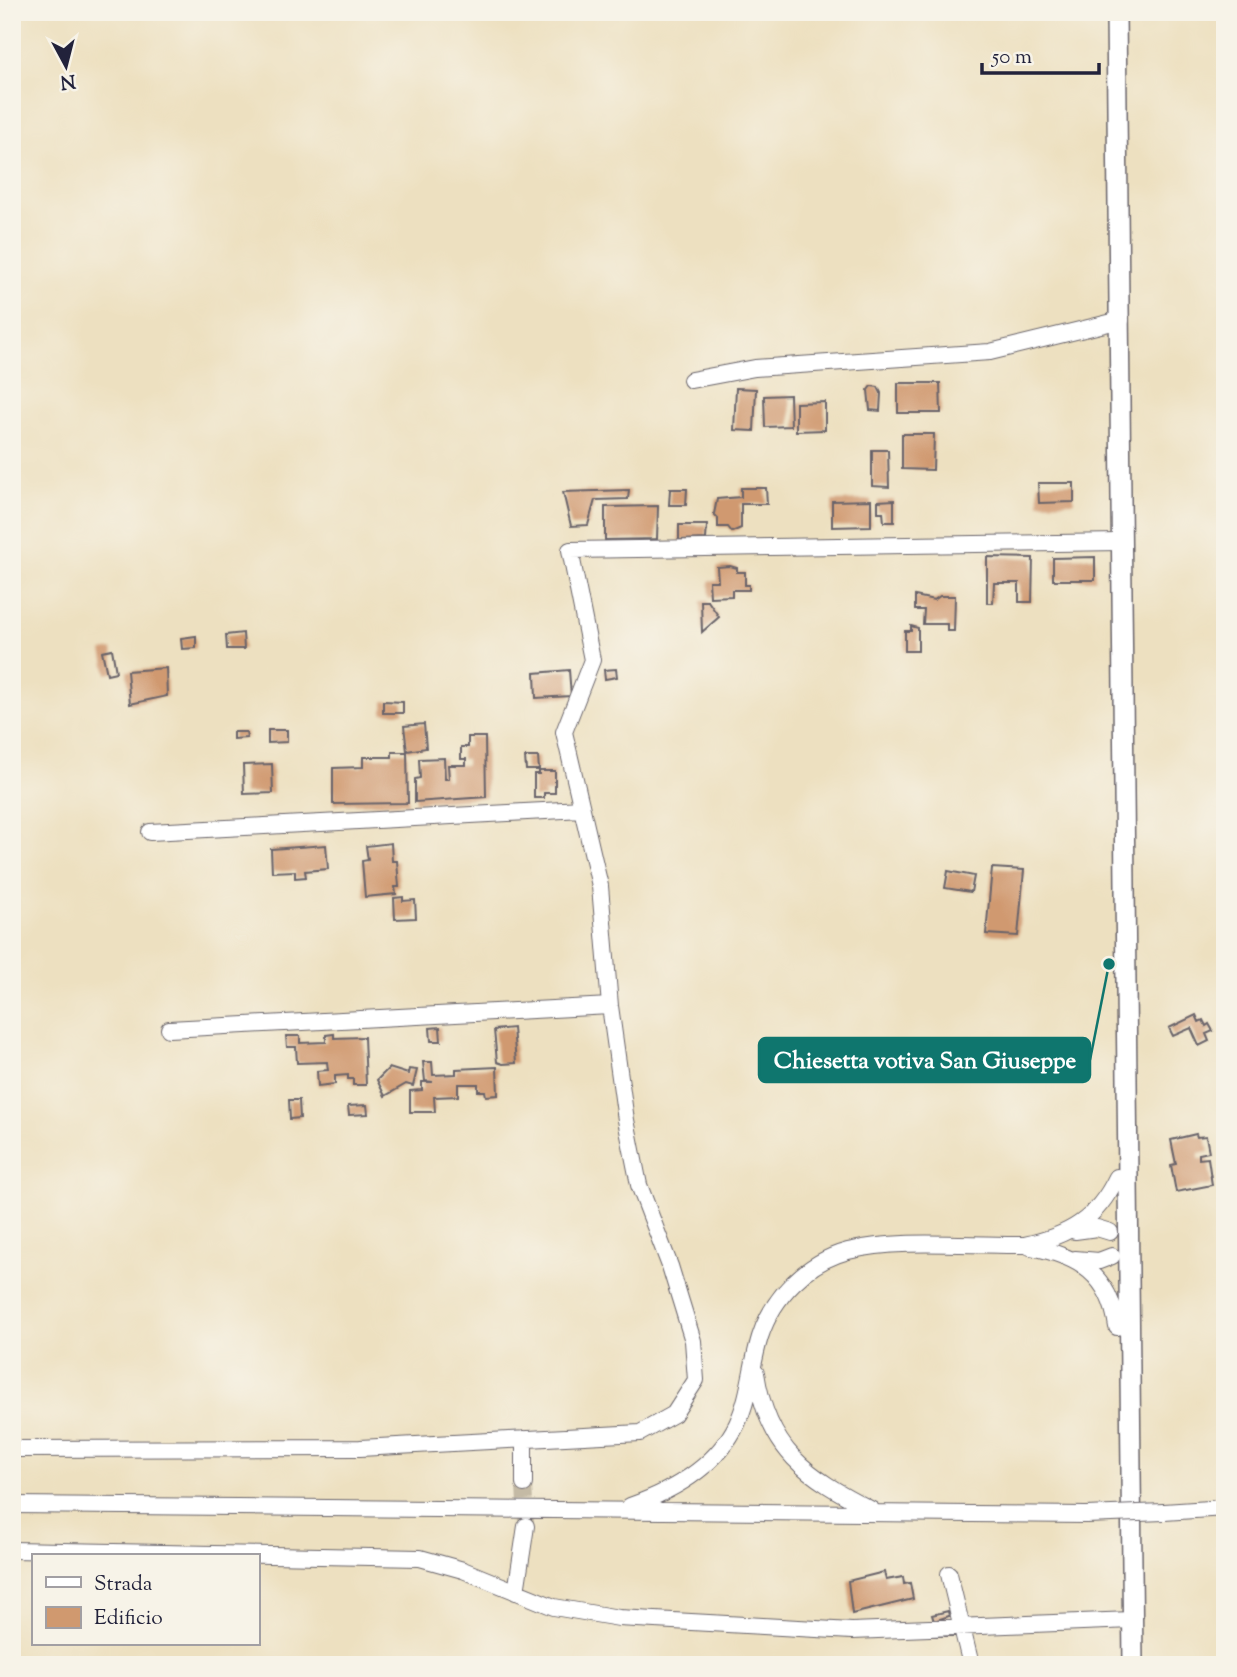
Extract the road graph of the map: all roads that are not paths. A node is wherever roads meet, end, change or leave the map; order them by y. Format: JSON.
{"nodes":[{"id":1,"x":1116,"y":12,"type":"edge"},
{"id":2,"x":1121,"y":320,"type":"junction"},
{"id":3,"x":691,"y":380,"type":"dead end"},
{"id":4,"x":1120,"y":542,"type":"junction"},
{"id":5,"x":582,"y":809,"type":"junction"},
{"id":6,"x":150,"y":832,"type":"dead end"},
{"id":7,"x":610,"y":1006,"type":"junction"},
{"id":8,"x":169,"y":1028,"type":"dead end"},
{"id":9,"x":1116,"y":1177,"type":"dead end"},
{"id":10,"x":1110,"y":1232,"type":"dead end"},
{"id":11,"x":1062,"y":1235,"type":"junction"},
{"id":12,"x":1024,"y":1245,"type":"junction"},
{"id":13,"x":1112,"y":1256,"type":"dead end"},
{"id":14,"x":1069,"y":1258,"type":"junction"},
{"id":15,"x":1117,"y":1327,"type":"dead end"},
{"id":16,"x":754,"y":1363,"type":"junction"},
{"id":17,"x":524,"y":1439,"type":"junction"},
{"id":18,"x":12,"y":1449,"type":"edge"},
{"id":19,"x":524,"y":1483,"type":"tunnel mouth"},
{"id":20,"x":12,"y":1505,"type":"edge"},
{"id":21,"x":1225,"y":1508,"type":"edge"},
{"id":22,"x":615,"y":1510,"type":"junction"},
{"id":23,"x":878,"y":1513,"type":"junction"},
{"id":24,"x":526,"y":1526,"type":"tunnel mouth"},
{"id":25,"x":12,"y":1550,"type":"edge"},
{"id":26,"x":216,"y":1554,"type":"edge"},
{"id":27,"x":259,"y":1555,"type":"edge"},
{"id":28,"x":949,"y":1574,"type":"dead end"},
{"id":29,"x":516,"y":1592,"type":"junction"},
{"id":30,"x":1132,"y":1620,"type":"junction"},
{"id":31,"x":961,"y":1627,"type":"junction"},
{"id":32,"x":971,"y":1665,"type":"edge"},
{"id":33,"x":1133,"y":1665,"type":"edge"}],
"edges":[{"from":1,"to":2,"type":"main road"},
{"from":2,"to":3,"type":"street"},
{"from":2,"to":4,"type":"main road"},
{"from":4,"to":5,"type":"street"},
{"from":4,"to":30,"type":"main road"},
{"from":5,"to":6,"type":"street"},
{"from":5,"to":7,"type":"street"},
{"from":7,"to":8,"type":"street"},
{"from":7,"to":17,"type":"street"},
{"from":9,"to":11,"type":"street"},
{"from":10,"to":11,"type":"street"},
{"from":11,"to":12,"type":"street"},
{"from":12,"to":14,"type":"street"},
{"from":12,"to":16,"type":"street"},
{"from":13,"to":14,"type":"street"},
{"from":14,"to":15,"type":"street"},
{"from":16,"to":22,"type":"street"},
{"from":16,"to":23,"type":"street"},
{"from":17,"to":18,"type":"street"},
{"from":17,"to":19,"type":"street"},
{"from":20,"to":22,"type":"street"},
{"from":21,"to":23,"type":"street","bridge":true},
{"from":22,"to":23,"type":"street"},
{"from":24,"to":29,"type":"street"},
{"from":25,"to":26,"type":"street"},
{"from":27,"to":29,"type":"street"},
{"from":28,"to":31,"type":"street"},
{"from":29,"to":31,"type":"street"},
{"from":30,"to":31,"type":"street"},
{"from":30,"to":33,"type":"main road"},
{"from":31,"to":32,"type":"street"}]}
